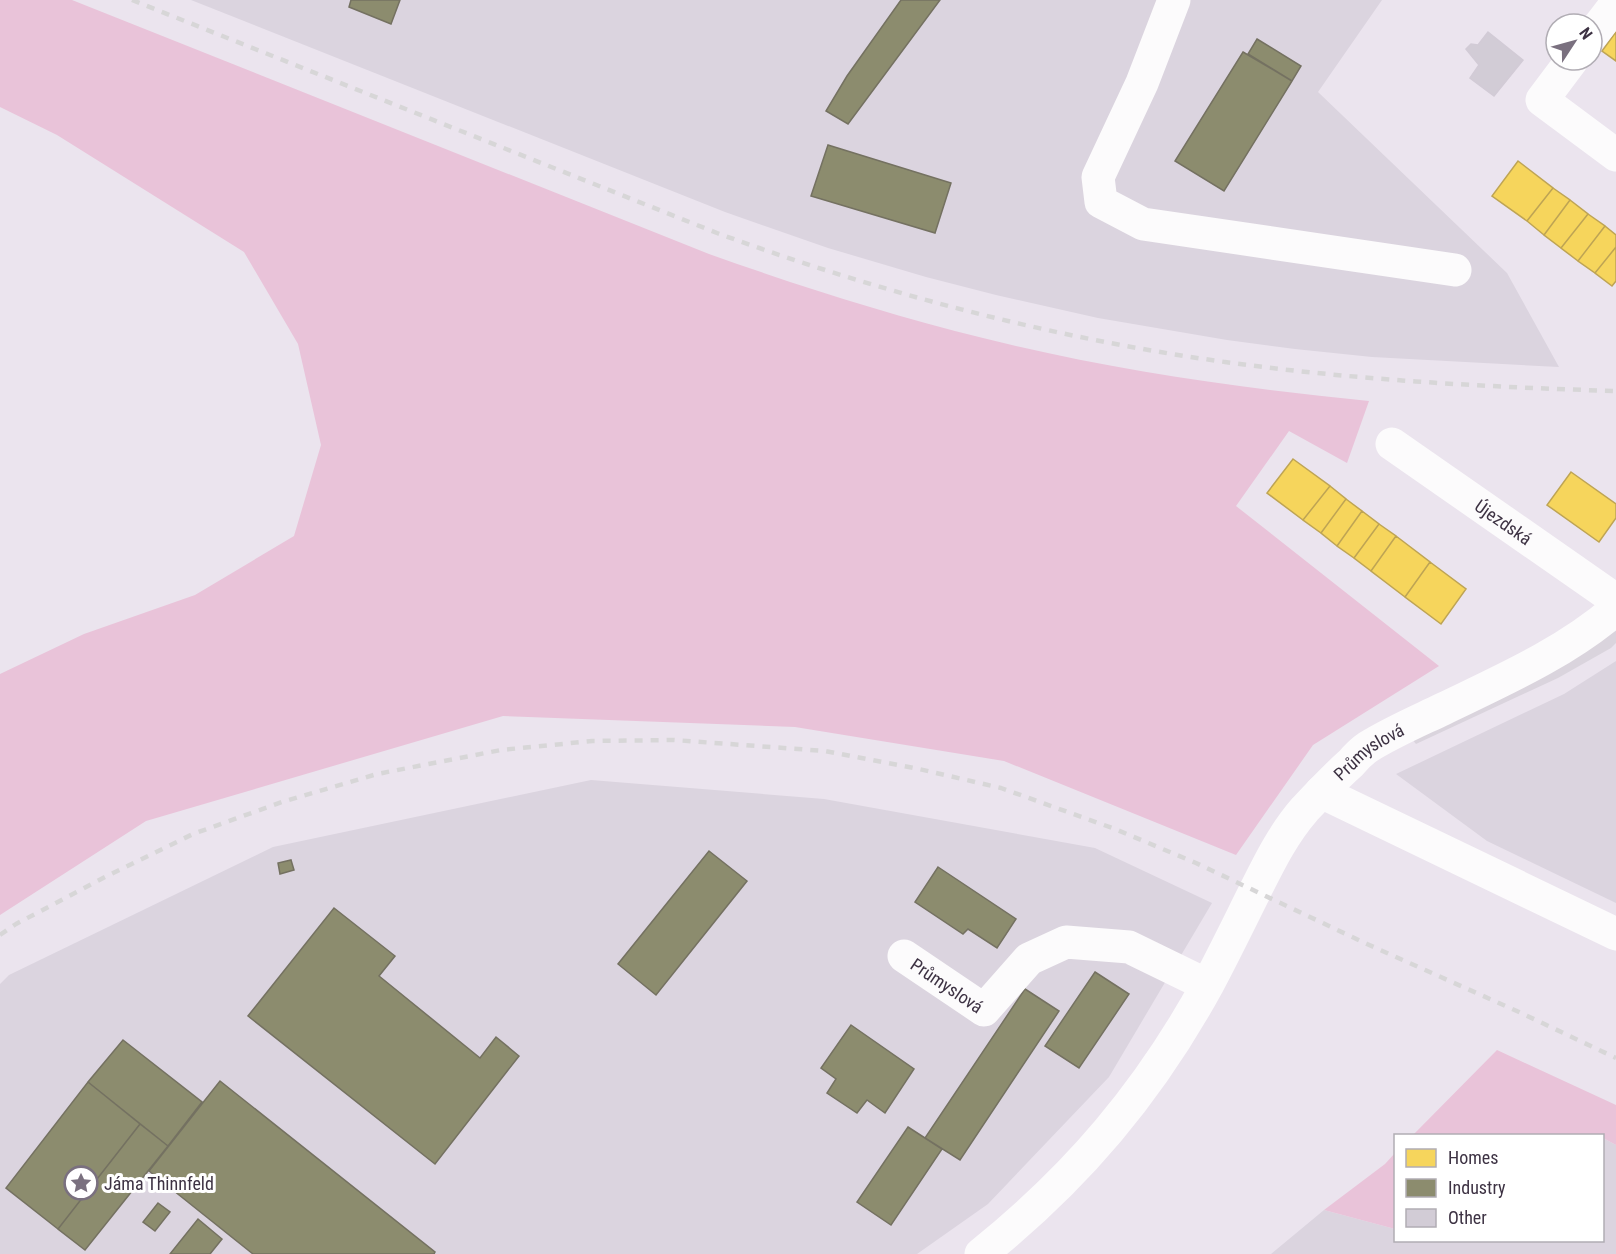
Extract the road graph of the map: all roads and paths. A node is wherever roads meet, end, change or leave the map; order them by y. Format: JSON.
{"nodes":[{"id":1,"x":1174,"y":0,"type":"edge"},
{"id":2,"x":1616,"y":4,"type":"edge"},
{"id":3,"x":1604,"y":20,"type":"edge"},
{"id":4,"x":1563,"y":72,"type":"edge"},
{"id":5,"x":1616,"y":155,"type":"edge"},
{"id":6,"x":1455,"y":270,"type":"dead end"},
{"id":7,"x":1392,"y":444,"type":"dead end"},
{"id":8,"x":1616,"y":600,"type":"edge"},
{"id":9,"x":1616,"y":609,"type":"edge"},
{"id":10,"x":1321,"y":792,"type":"junction"},
{"id":11,"x":1616,"y":934,"type":"edge"},
{"id":12,"x":904,"y":956,"type":"dead end"},
{"id":13,"x":1207,"y":985,"type":"junction"},
{"id":14,"x":981,"y":1254,"type":"edge"}],
"edges":[{"from":1,"to":6,"type":"street"},
{"from":2,"to":3,"type":"street"},
{"from":4,"to":5,"type":"street"},
{"from":7,"to":8,"type":"street","name":"Újezdská"},
{"from":9,"to":10,"type":"street","name":"Průmyslová"},
{"from":10,"to":11,"type":"street"},
{"from":10,"to":13,"type":"street","name":"Průmyslová"},
{"from":12,"to":13,"type":"street","name":"Průmyslová"},
{"from":13,"to":14,"type":"street","name":"Průmyslová"}]}
